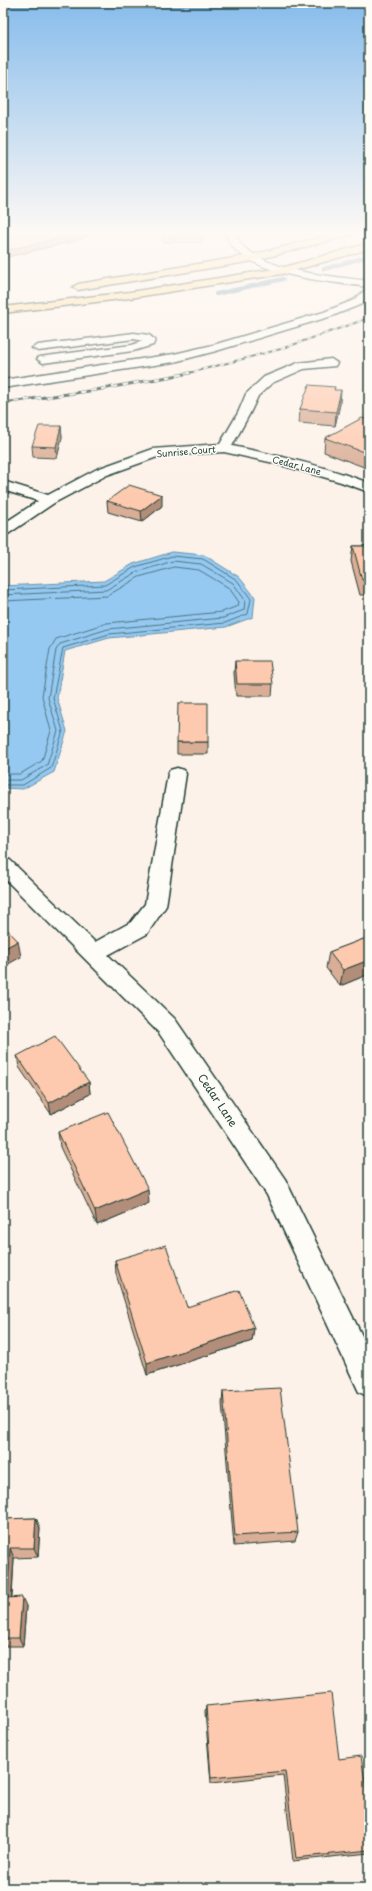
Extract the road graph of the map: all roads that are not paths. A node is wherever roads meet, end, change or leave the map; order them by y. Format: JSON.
{"nodes":[{"id":1,"x":311,"y":319,"type":"edge"},
{"id":2,"x":43,"y":359,"type":"junction"},
{"id":3,"x":331,"y":363,"type":"dead end"},
{"id":4,"x":50,"y":378,"type":"junction"},
{"id":5,"x":3,"y":384,"type":"edge"},
{"id":6,"x":224,"y":448,"type":"junction"},
{"id":7,"x":3,"y":485,"type":"edge"},
{"id":8,"x":369,"y":488,"type":"edge"},
{"id":9,"x":49,"y":500,"type":"junction"},
{"id":10,"x":3,"y":531,"type":"edge"},
{"id":11,"x":177,"y":774,"type":"dead end"},
{"id":12,"x":3,"y":865,"type":"edge"},
{"id":13,"x":93,"y":953,"type":"junction"},
{"id":14,"x":369,"y":1382,"type":"edge"}],
"edges":[{"from":1,"to":4,"type":"street"},
{"from":2,"to":2,"type":"street"},
{"from":2,"to":4,"type":"street"},
{"from":3,"to":6,"type":"street"},
{"from":4,"to":5,"type":"street"},
{"from":6,"to":8,"type":"street","name":"Cedar Lane"},
{"from":6,"to":9,"type":"street","name":"Sunrise Court"},
{"from":7,"to":9,"type":"street"},
{"from":9,"to":10,"type":"street"},
{"from":11,"to":13,"type":"street"},
{"from":12,"to":13,"type":"street","name":"Cedar Lane"},
{"from":13,"to":14,"type":"street","name":"Cedar Lane"}]}
